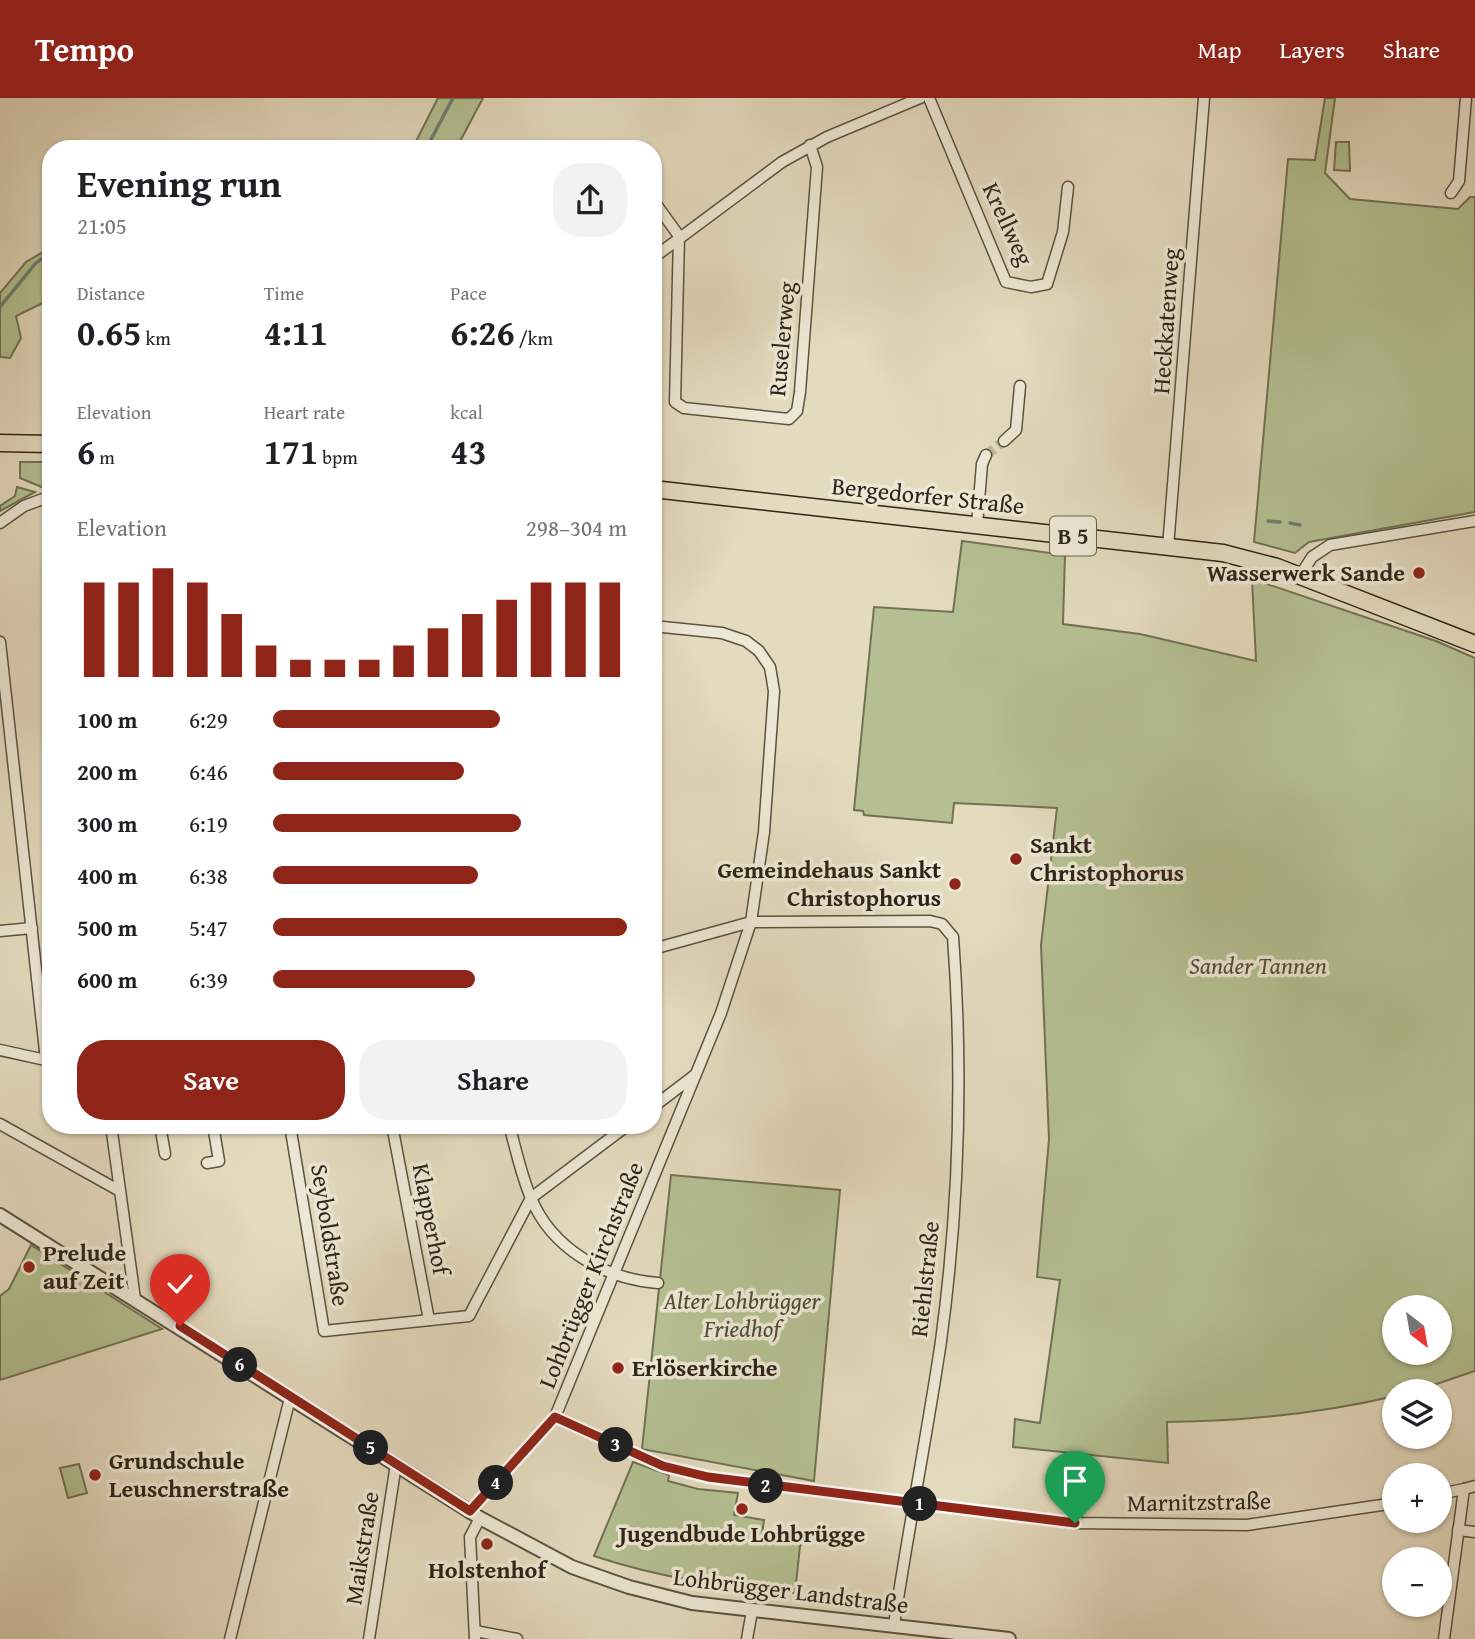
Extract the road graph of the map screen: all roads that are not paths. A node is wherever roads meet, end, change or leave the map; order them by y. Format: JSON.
{"nodes":[{"id":1,"x":920,"y":98,"type":"edge"},
{"id":2,"x":929,"y":98,"type":"edge"},
{"id":3,"x":1204,"y":98,"type":"edge"},
{"id":4,"x":1466,"y":98,"type":"edge"},
{"id":5,"x":810,"y":145,"type":"junction"},
{"id":6,"x":1068,"y":187,"type":"dead end"},
{"id":7,"x":1451,"y":193,"type":"dead end"},
{"id":8,"x":662,"y":212,"type":"edge"},
{"id":9,"x":680,"y":236,"type":"junction"},
{"id":10,"x":662,"y":251,"type":"edge"},
{"id":11,"x":1020,"y":386,"type":"dead end"},
{"id":12,"x":2,"y":441,"type":"edge"},
{"id":13,"x":1004,"y":441,"type":"tunnel mouth"},
{"id":14,"x":42,"y":443,"type":"edge"},
{"id":15,"x":986,"y":455,"type":"tunnel mouth"},
{"id":16,"x":662,"y":490,"type":"edge"},
{"id":17,"x":42,"y":499,"type":"edge"},
{"id":18,"x":1475,"y":521,"type":"edge"},
{"id":19,"x":0,"y":523,"type":"edge"},
{"id":20,"x":977,"y":525,"type":"junction"},
{"id":21,"x":1168,"y":547,"type":"junction"},
{"id":22,"x":1300,"y":576,"type":"junction"},
{"id":23,"x":662,"y":627,"type":"edge"},
{"id":24,"x":0,"y":642,"type":"edge"},
{"id":25,"x":1475,"y":644,"type":"edge"},
{"id":26,"x":751,"y":922,"type":"junction"},
{"id":27,"x":32,"y":928,"type":"junction"},
{"id":28,"x":0,"y":931,"type":"edge"},
{"id":29,"x":662,"y":946,"type":"edge"},
{"id":30,"x":42,"y":1010,"type":"edge"},
{"id":31,"x":0,"y":1050,"type":"edge"},
{"id":32,"x":42,"y":1059,"type":"edge"},
{"id":33,"x":696,"y":1074,"type":"junction"},
{"id":34,"x":662,"y":1100,"type":"edge"},
{"id":35,"x":0,"y":1124,"type":"edge"},
{"id":36,"x":112,"y":1134,"type":"edge"},
{"id":37,"x":162,"y":1134,"type":"edge"},
{"id":38,"x":214,"y":1134,"type":"edge"},
{"id":39,"x":291,"y":1134,"type":"edge"},
{"id":40,"x":394,"y":1134,"type":"edge"},
{"id":41,"x":512,"y":1134,"type":"edge"},
{"id":42,"x":616,"y":1134,"type":"edge"},
{"id":43,"x":165,"y":1154,"type":"dead end"},
{"id":44,"x":207,"y":1163,"type":"dead end"},
{"id":45,"x":118,"y":1190,"type":"junction"},
{"id":46,"x":531,"y":1198,"type":"junction"},
{"id":47,"x":0,"y":1214,"type":"edge"},
{"id":48,"x":614,"y":1275,"type":"junction"},
{"id":49,"x":658,"y":1283,"type":"dead end"},
{"id":50,"x":135,"y":1299,"type":"junction"},
{"id":51,"x":429,"y":1320,"type":"junction"},
{"id":52,"x":290,"y":1398,"type":"junction"},
{"id":53,"x":555,"y":1417,"type":"junction"},
{"id":54,"x":396,"y":1464,"type":"junction"},
{"id":55,"x":1475,"y":1486,"type":"edge"},
{"id":56,"x":1464,"y":1489,"type":"junction"},
{"id":57,"x":1452,"y":1492,"type":"edge"},
{"id":58,"x":912,"y":1503,"type":"junction"},
{"id":59,"x":1382,"y":1505,"type":"edge"},
{"id":60,"x":475,"y":1515,"type":"junction"},
{"id":61,"x":1458,"y":1530,"type":"junction"},
{"id":62,"x":1475,"y":1532,"type":"edge"},
{"id":63,"x":752,"y":1611,"type":"junction"},
{"id":64,"x":894,"y":1625,"type":"junction"},
{"id":65,"x":475,"y":1635,"type":"edge"},
{"id":66,"x":947,"y":1636,"type":"edge"},
{"id":67,"x":230,"y":1639,"type":"edge"},
{"id":68,"x":369,"y":1639,"type":"edge"},
{"id":69,"x":517,"y":1639,"type":"edge"},
{"id":70,"x":747,"y":1639,"type":"edge"},
{"id":71,"x":1009,"y":1639,"type":"edge"},
{"id":72,"x":1444,"y":1639,"type":"edge"}],
"edges":[{"from":1,"to":5,"type":"street"},
{"from":2,"to":6,"type":"street","name":"Krellweg"},
{"from":3,"to":21,"type":"street","name":"Heckkatenweg"},
{"from":4,"to":7,"type":"street"},
{"from":5,"to":9,"type":"street"},
{"from":5,"to":9,"type":"street","name":"Ruselerweg"},
{"from":8,"to":9,"type":"street"},
{"from":9,"to":10,"type":"street"},
{"from":11,"to":13,"type":"street"},
{"from":12,"to":14,"type":"main road"},
{"from":15,"to":20,"type":"street"},
{"from":16,"to":20,"type":"main road","name":"Bergedorfer Straße","number":"B 5"},
{"from":17,"to":19,"type":"street"},
{"from":18,"to":22,"type":"street"},
{"from":20,"to":21,"type":"main road","name":"Bergedorfer Straße","number":"B 5"},
{"from":21,"to":22,"type":"main road","name":"Bergedorfer Straße","number":"B 5"},
{"from":22,"to":25,"type":"main road","name":"Bergedorfer Straße","number":"B 5"},
{"from":23,"to":26,"type":"street","name":"Lohbrügger Kirchstraße"},
{"from":24,"to":27,"type":"street"},
{"from":26,"to":29,"type":"street"},
{"from":26,"to":33,"type":"street","name":"Lohbrügger Kirchstraße"},
{"from":26,"to":58,"type":"street","name":"Riehlstraße"},
{"from":27,"to":28,"type":"street"},
{"from":27,"to":30,"type":"street"},
{"from":31,"to":32,"type":"street"},
{"from":33,"to":34,"type":"street"},
{"from":33,"to":48,"type":"street","name":"Lohbrügger Kirchstraße"},
{"from":35,"to":45,"type":"street"},
{"from":36,"to":45,"type":"street"},
{"from":37,"to":43,"type":"street"},
{"from":38,"to":44,"type":"street"},
{"from":39,"to":51,"type":"street","name":"Seyboldstraße"},
{"from":40,"to":51,"type":"street","name":"Klapperhof"},
{"from":41,"to":46,"type":"street"},
{"from":42,"to":46,"type":"street"},
{"from":45,"to":50,"type":"street"},
{"from":46,"to":48,"type":"street"},
{"from":46,"to":51,"type":"street","name":"Seyboldstraße"},
{"from":47,"to":50,"type":"street","name":"Lohbrügger Landstraße"},
{"from":48,"to":49,"type":"street"},
{"from":48,"to":53,"type":"street","name":"Lohbrügger Kirchstraße"},
{"from":50,"to":52,"type":"street","name":"Lohbrügger Landstraße"},
{"from":52,"to":54,"type":"street","name":"Lohbrügger Landstraße"},
{"from":52,"to":67,"type":"street"},
{"from":53,"to":58,"type":"street","name":"Marnitzstraße"},
{"from":53,"to":60,"type":"street","name":"Lohbrügger Kirchstraße"},
{"from":54,"to":60,"type":"street","name":"Lohbrügger Landstraße"},
{"from":54,"to":68,"type":"street","name":"Maikstraße"},
{"from":55,"to":56,"type":"street"},
{"from":56,"to":57,"type":"street"},
{"from":56,"to":61,"type":"street"},
{"from":58,"to":59,"type":"street","name":"Marnitzstraße"},
{"from":58,"to":64,"type":"street","name":"Riehlstraße"},
{"from":60,"to":63,"type":"street","name":"Lohbrügger Landstraße"},
{"from":60,"to":65,"type":"street"},
{"from":61,"to":62,"type":"street"},
{"from":61,"to":72,"type":"street"},
{"from":63,"to":64,"type":"street","name":"Lohbrügger Landstraße"},
{"from":63,"to":70,"type":"street"},
{"from":64,"to":66,"type":"street","name":"Lohbrügger Landstraße"},
{"from":65,"to":69,"type":"street"},
{"from":66,"to":71,"type":"street","name":"Lohbrügger Landstraße"}]}
